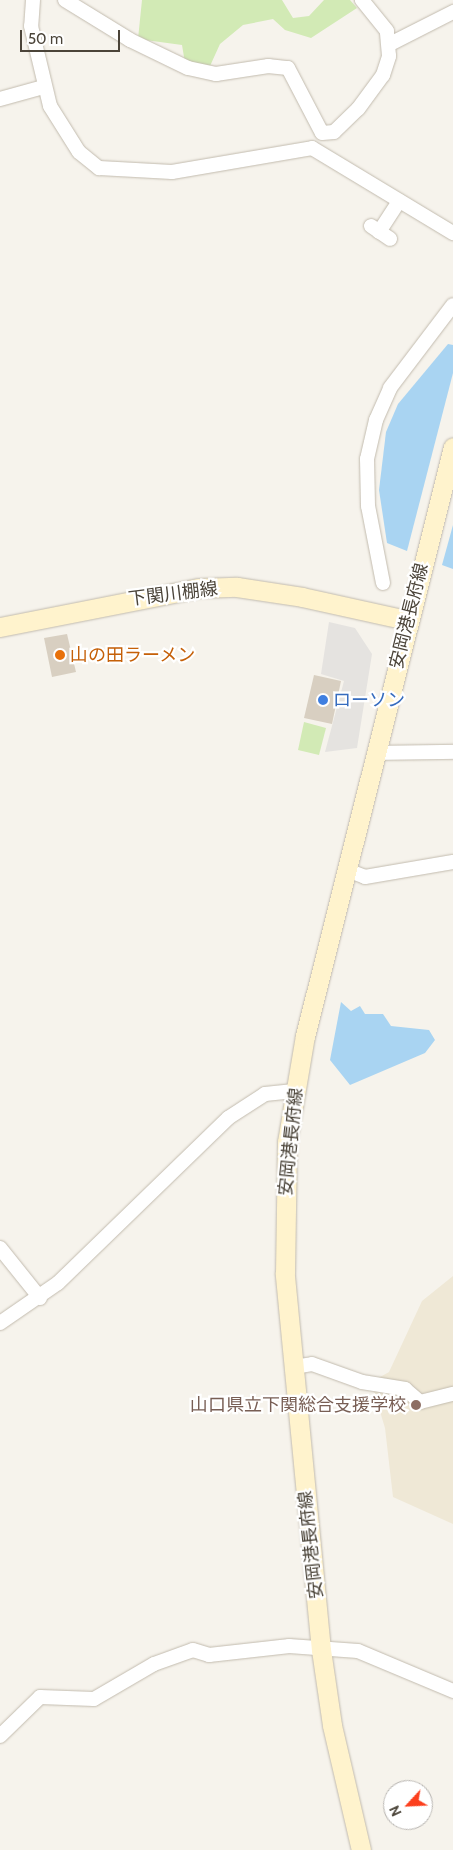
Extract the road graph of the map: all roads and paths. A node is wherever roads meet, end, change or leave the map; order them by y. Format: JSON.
{"nodes":[{"id":1,"x":33,"y":0,"type":"edge"},
{"id":2,"x":65,"y":0,"type":"edge"},
{"id":3,"x":362,"y":0,"type":"edge"},
{"id":4,"x":453,"y":12,"type":"edge"},
{"id":5,"x":390,"y":44,"type":"junction"},
{"id":6,"x":43,"y":87,"type":"junction"},
{"id":7,"x":0,"y":99,"type":"edge"},
{"id":8,"x":322,"y":133,"type":"junction"},
{"id":9,"x":312,"y":148,"type":"junction"},
{"id":10,"x":399,"y":201,"type":"junction"},
{"id":11,"x":380,"y":233,"type":"dead end"},
{"id":12,"x":453,"y":233,"type":"edge"},
{"id":13,"x":451,"y":312,"type":"edge"},
{"id":14,"x":453,"y":447,"type":"edge"},
{"id":15,"x":383,"y":583,"type":"dead end"},
{"id":16,"x":407,"y":620,"type":"junction"},
{"id":17,"x":0,"y":627,"type":"edge"},
{"id":18,"x":453,"y":752,"type":"edge"},
{"id":19,"x":378,"y":753,"type":"junction"},
{"id":20,"x":453,"y":862,"type":"edge"},
{"id":21,"x":347,"y":870,"type":"junction"},
{"id":22,"x":294,"y":1091,"type":"junction"},
{"id":23,"x":0,"y":1248,"type":"edge"},
{"id":24,"x":40,"y":1298,"type":"junction"},
{"id":25,"x":0,"y":1323,"type":"edge"},
{"id":26,"x":294,"y":1367,"type":"junction"},
{"id":27,"x":453,"y":1394,"type":"edge"},
{"id":28,"x":321,"y":1650,"type":"junction"},
{"id":29,"x":453,"y":1691,"type":"edge"},
{"id":30,"x":0,"y":1736,"type":"edge"},
{"id":31,"x":361,"y":1850,"type":"edge"}],
"edges":[{"from":1,"to":6,"type":"street"},
{"from":2,"to":8,"type":"street"},
{"from":3,"to":5,"type":"street"},
{"from":4,"to":5,"type":"street"},
{"from":5,"to":8,"type":"street"},
{"from":6,"to":7,"type":"street"},
{"from":6,"to":9,"type":"street"},
{"from":8,"to":9,"type":"street"},
{"from":9,"to":10,"type":"street"},
{"from":10,"to":11,"type":"street"},
{"from":10,"to":12,"type":"street"},
{"from":13,"to":15,"type":"street"},
{"from":14,"to":16,"type":"main road","name":"安岡港長府線"},
{"from":16,"to":17,"type":"main road","name":"下関川棚線"},
{"from":16,"to":19,"type":"main road","name":"安岡港長府線"},
{"from":18,"to":19,"type":"street"},
{"from":19,"to":21,"type":"main road","name":"安岡港長府線"},
{"from":20,"to":21,"type":"street"},
{"from":21,"to":22,"type":"main road","name":"安岡港長府線"},
{"from":22,"to":24,"type":"street"},
{"from":22,"to":26,"type":"main road","name":"安岡港長府線"},
{"from":23,"to":24,"type":"street"},
{"from":24,"to":25,"type":"street"},
{"from":26,"to":27,"type":"street"},
{"from":26,"to":28,"type":"main road","name":"安岡港長府線"},
{"from":28,"to":29,"type":"street"},
{"from":28,"to":30,"type":"street"},
{"from":28,"to":31,"type":"main road","name":"安岡港長府線"}]}
